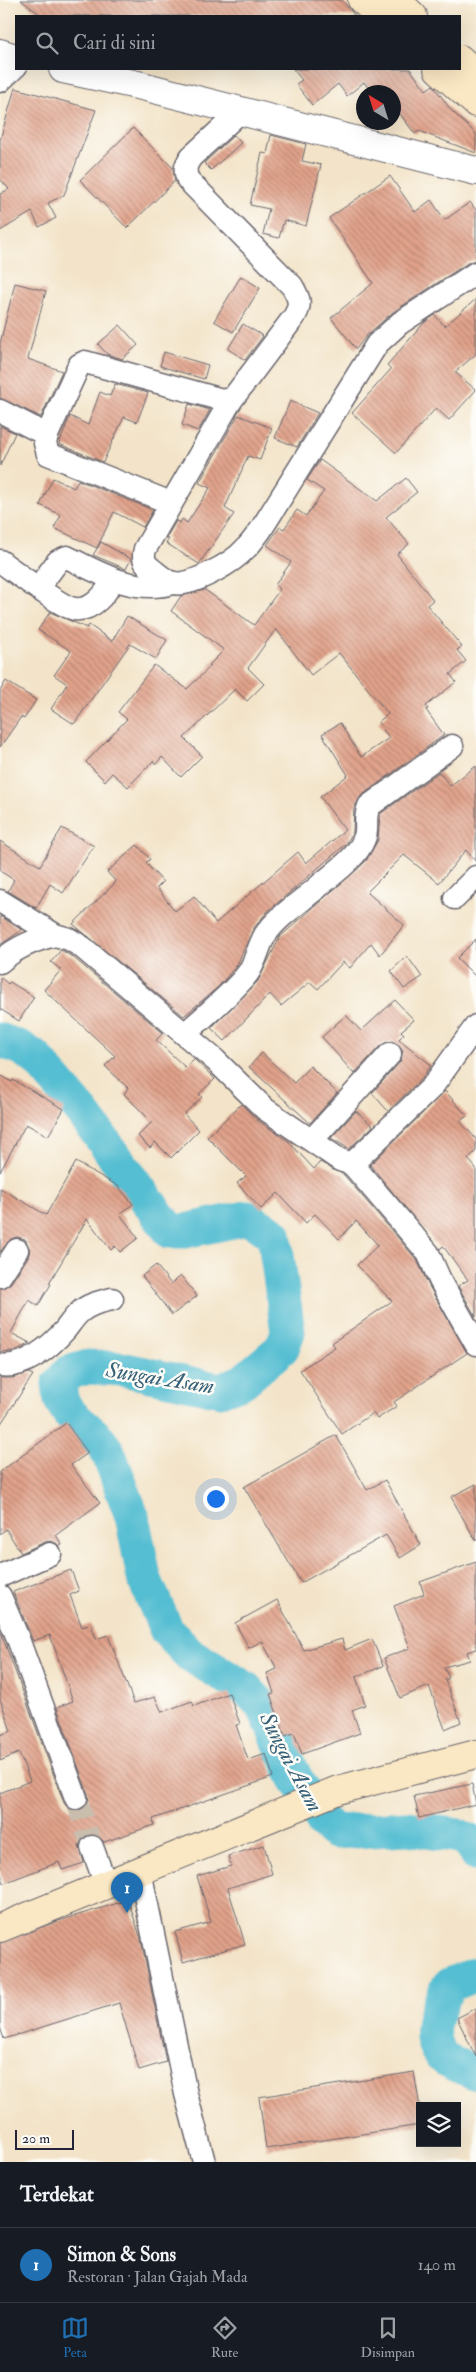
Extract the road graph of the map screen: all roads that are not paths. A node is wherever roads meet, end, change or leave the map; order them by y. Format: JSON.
{"nodes":[{"id":1,"x":362,"y":0,"type":"edge"},
{"id":2,"x":396,"y":0,"type":"edge"},
{"id":3,"x":379,"y":15,"type":"edge"},
{"id":4,"x":412,"y":15,"type":"edge"},
{"id":5,"x":0,"y":53,"type":"edge"},
{"id":6,"x":15,"y":58,"type":"edge"},
{"id":7,"x":461,"y":60,"type":"edge"},
{"id":8,"x":15,"y":67,"type":"edge"},
{"id":9,"x":68,"y":70,"type":"edge"},
{"id":10,"x":439,"y":70,"type":"edge"},
{"id":11,"x":476,"y":74,"type":"edge"},
{"id":12,"x":0,"y":81,"type":"edge"},
{"id":13,"x":476,"y":103,"type":"edge"},
{"id":14,"x":241,"y":111,"type":"junction"},
{"id":15,"x":476,"y":171,"type":"edge"},
{"id":16,"x":476,"y":273,"type":"edge"},
{"id":17,"x":230,"y":402,"type":"junction"},
{"id":18,"x":0,"y":411,"type":"edge"},
{"id":19,"x":47,"y":435,"type":"junction"},
{"id":20,"x":171,"y":503,"type":"junction"},
{"id":21,"x":0,"y":561,"type":"edge"},
{"id":22,"x":113,"y":580,"type":"junction"},
{"id":23,"x":174,"y":583,"type":"junction"},
{"id":24,"x":38,"y":588,"type":"junction"},
{"id":25,"x":452,"y":746,"type":"dead end"},
{"id":26,"x":476,"y":877,"type":"edge"},
{"id":27,"x":455,"y":898,"type":"dead end"},
{"id":28,"x":0,"y":901,"type":"edge"},
{"id":29,"x":55,"y":935,"type":"junction"},
{"id":30,"x":0,"y":962,"type":"edge"},
{"id":31,"x":476,"y":1026,"type":"edge"},
{"id":32,"x":185,"y":1034,"type":"junction"},
{"id":33,"x":390,"y":1054,"type":"dead end"},
{"id":34,"x":312,"y":1140,"type":"junction"},
{"id":35,"x":352,"y":1164,"type":"junction"},
{"id":36,"x":17,"y":1250,"type":"dead end"},
{"id":37,"x":0,"y":1276,"type":"edge"},
{"id":38,"x":112,"y":1299,"type":"dead end"},
{"id":39,"x":476,"y":1344,"type":"edge"},
{"id":40,"x":0,"y":1365,"type":"edge"},
{"id":41,"x":50,"y":1554,"type":"dead end"},
{"id":42,"x":0,"y":1576,"type":"edge"},
{"id":43,"x":0,"y":1596,"type":"edge"},
{"id":44,"x":476,"y":1754,"type":"edge"},
{"id":45,"x":76,"y":1798,"type":"tunnel mouth"},
{"id":46,"x":92,"y":1847,"type":"tunnel mouth"},
{"id":47,"x":140,"y":1871,"type":"junction"},
{"id":48,"x":106,"y":1885,"type":"junction"},
{"id":49,"x":0,"y":1928,"type":"edge"},
{"id":50,"x":204,"y":2162,"type":"edge"}],
"edges":[{"from":1,"to":3,"type":"main road"},
{"from":2,"to":4,"type":"main road"},
{"from":5,"to":6,"type":"street"},
{"from":7,"to":11,"type":"main road"},
{"from":8,"to":12,"type":"street"},
{"from":9,"to":14,"type":"street"},
{"from":10,"to":13,"type":"main road"},
{"from":14,"to":15,"type":"street"},
{"from":14,"to":17,"type":"street"},
{"from":16,"to":23,"type":"street"},
{"from":17,"to":19,"type":"street"},
{"from":17,"to":20,"type":"street"},
{"from":18,"to":19,"type":"street"},
{"from":19,"to":20,"type":"street"},
{"from":20,"to":23,"type":"street"},
{"from":21,"to":24,"type":"street"},
{"from":22,"to":23,"type":"street"},
{"from":22,"to":24,"type":"street"},
{"from":22,"to":24,"type":"street"},
{"from":25,"to":32,"type":"street"},
{"from":26,"to":27,"type":"street"},
{"from":28,"to":29,"type":"street"},
{"from":29,"to":30,"type":"street"},
{"from":29,"to":32,"type":"street"},
{"from":31,"to":35,"type":"street"},
{"from":32,"to":34,"type":"street"},
{"from":33,"to":34,"type":"street"},
{"from":34,"to":35,"type":"street"},
{"from":35,"to":39,"type":"street"},
{"from":36,"to":37,"type":"street"},
{"from":38,"to":40,"type":"street"},
{"from":41,"to":42,"type":"street"},
{"from":43,"to":45,"type":"street"},
{"from":44,"to":47,"type":"main road"},
{"from":46,"to":48,"type":"street"},
{"from":47,"to":48,"type":"main road"},
{"from":47,"to":50,"type":"street"},
{"from":48,"to":49,"type":"main road"}]}
